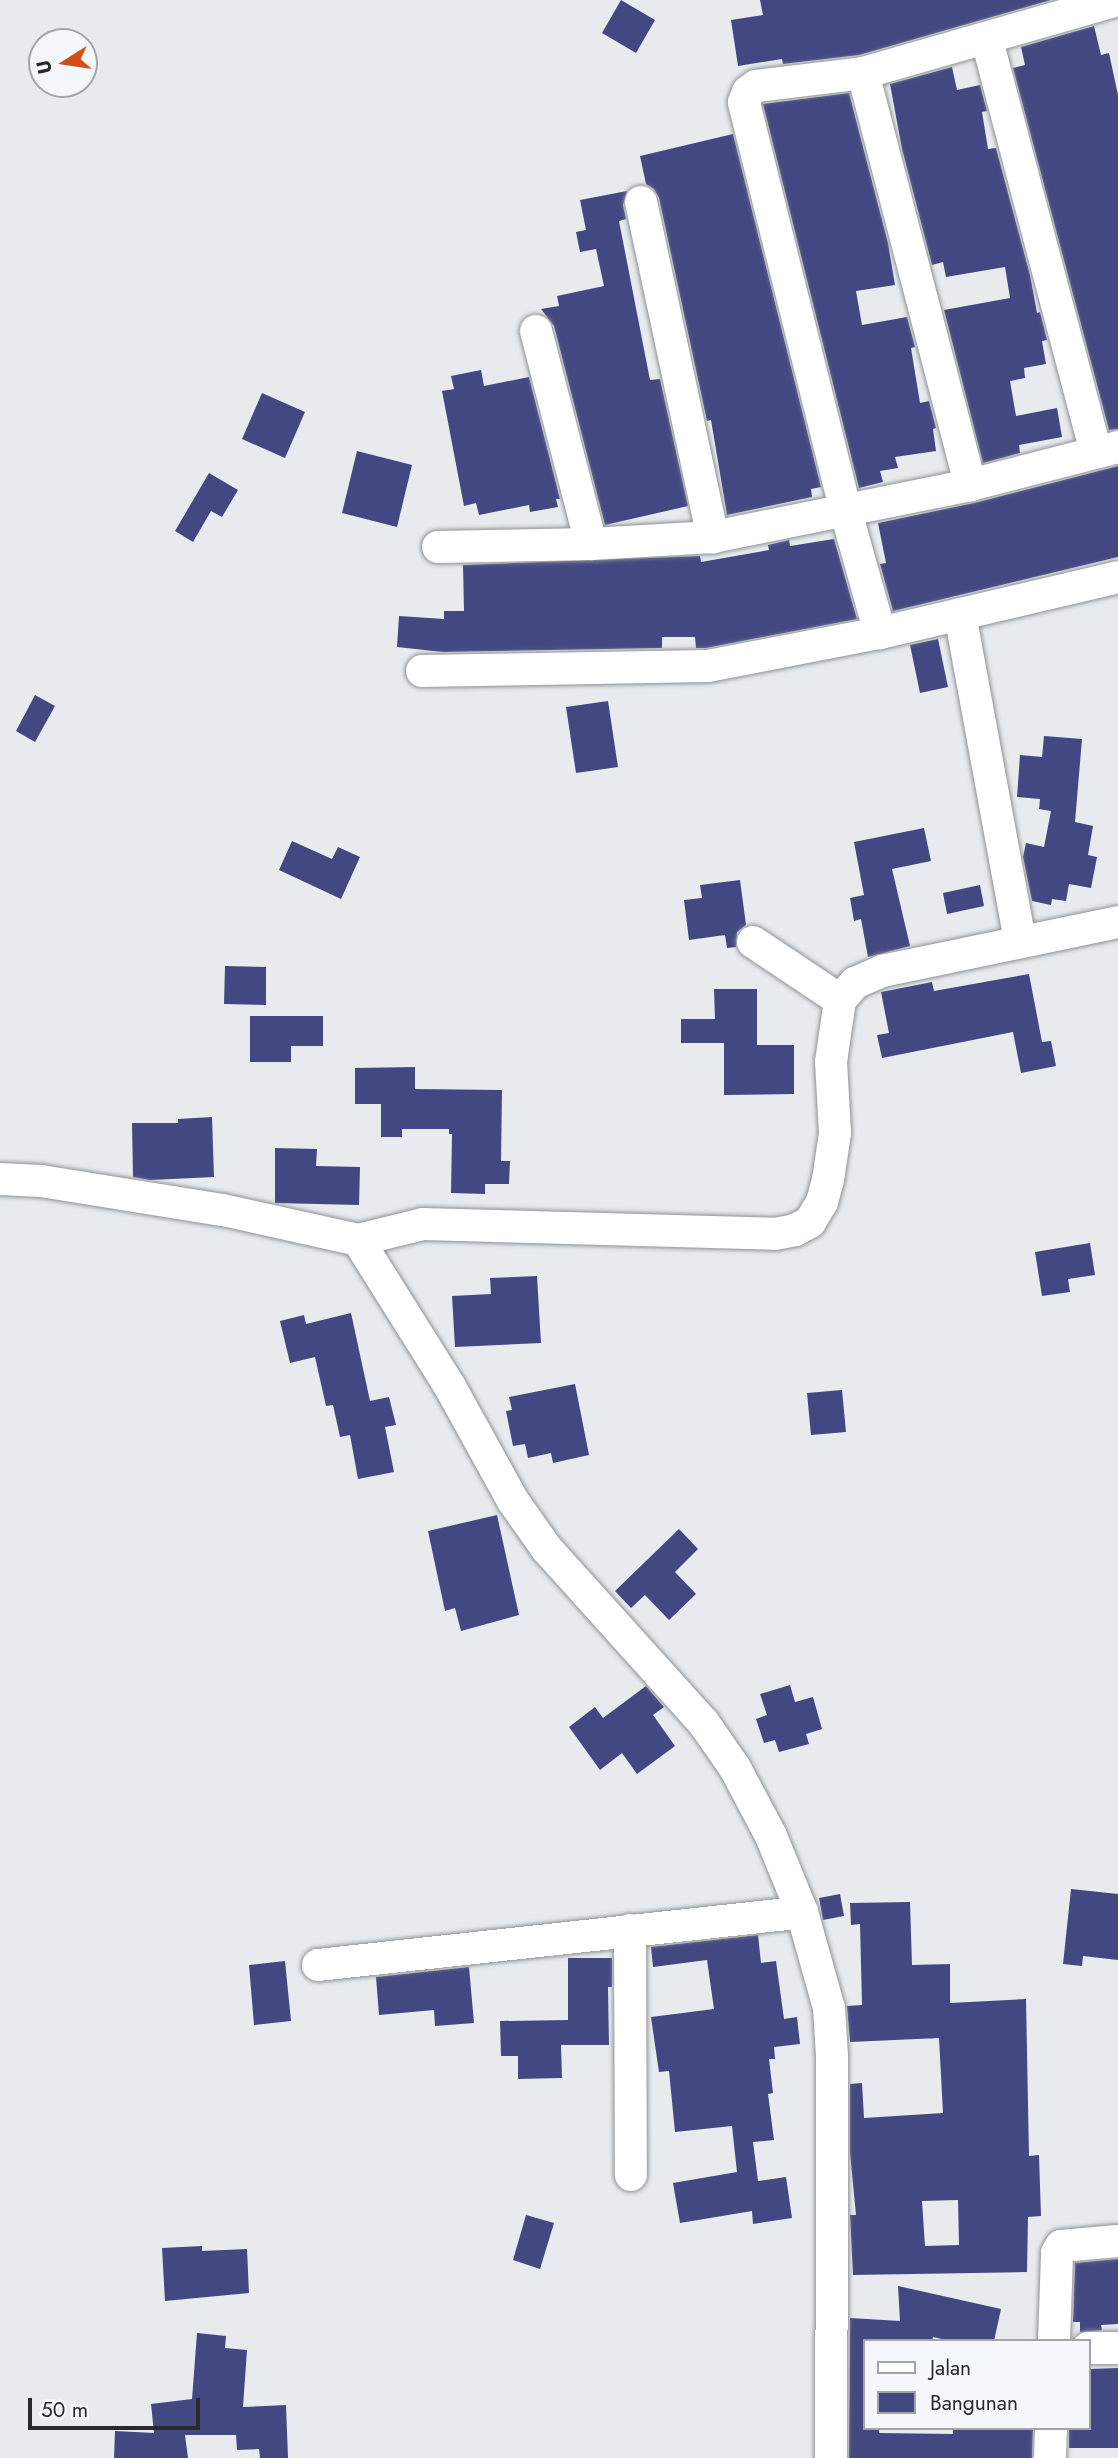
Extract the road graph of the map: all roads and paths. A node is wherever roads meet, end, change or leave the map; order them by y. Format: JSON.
{"nodes":[{"id":1,"x":1116,"y":4,"type":"edge"},
{"id":2,"x":987,"y":40,"type":"junction"},
{"id":3,"x":863,"y":73,"type":"junction"},
{"id":4,"x":641,"y":202,"type":"dead end"},
{"id":5,"x":537,"y":331,"type":"dead end"},
{"id":6,"x":1107,"y":450,"type":"edge"},
{"id":7,"x":970,"y":485,"type":"junction"},
{"id":8,"x":846,"y":512,"type":"junction"},
{"id":9,"x":713,"y":537,"type":"junction"},
{"id":10,"x":591,"y":544,"type":"junction"},
{"id":11,"x":438,"y":547,"type":"dead end"},
{"id":12,"x":1118,"y":577,"type":"edge"},
{"id":13,"x":960,"y":614,"type":"junction"},
{"id":14,"x":880,"y":633,"type":"junction"},
{"id":15,"x":422,"y":671,"type":"dead end"},
{"id":16,"x":1118,"y":922,"type":"edge"},
{"id":17,"x":1020,"y":940,"type":"junction"},
{"id":18,"x":753,"y":942,"type":"dead end"},
{"id":19,"x":840,"y":1000,"type":"junction"},
{"id":20,"x":0,"y":1179,"type":"edge"},
{"id":21,"x":358,"y":1240,"type":"junction"},
{"id":22,"x":802,"y":1912,"type":"junction"},
{"id":23,"x":630,"y":1930,"type":"junction"},
{"id":24,"x":318,"y":1965,"type":"dead end"},
{"id":25,"x":631,"y":2175,"type":"dead end"},
{"id":26,"x":1118,"y":2241,"type":"edge"},
{"id":27,"x":1054,"y":2339,"type":"edge"},
{"id":28,"x":1090,"y":2348,"type":"edge"},
{"id":29,"x":1118,"y":2348,"type":"edge"},
{"id":30,"x":1051,"y":2430,"type":"edge"},
{"id":31,"x":831,"y":2458,"type":"edge"},
{"id":32,"x":1050,"y":2458,"type":"edge"}],
"edges":[{"from":1,"to":2,"type":"street"},
{"from":2,"to":3,"type":"street"},
{"from":2,"to":6,"type":"street"},
{"from":3,"to":7,"type":"street"},
{"from":3,"to":8,"type":"street"},
{"from":4,"to":9,"type":"street"},
{"from":5,"to":10,"type":"street"},
{"from":6,"to":7,"type":"street"},
{"from":7,"to":8,"type":"street"},
{"from":8,"to":9,"type":"street"},
{"from":8,"to":14,"type":"street"},
{"from":9,"to":10,"type":"street"},
{"from":10,"to":11,"type":"street"},
{"from":12,"to":13,"type":"street"},
{"from":13,"to":14,"type":"street"},
{"from":13,"to":17,"type":"street"},
{"from":14,"to":15,"type":"street"},
{"from":16,"to":17,"type":"street"},
{"from":17,"to":19,"type":"street"},
{"from":18,"to":19,"type":"street"},
{"from":19,"to":21,"type":"street"},
{"from":20,"to":21,"type":"street"},
{"from":21,"to":22,"type":"street"},
{"from":22,"to":23,"type":"street"},
{"from":22,"to":31,"type":"street"},
{"from":23,"to":24,"type":"street"},
{"from":23,"to":25,"type":"street"},
{"from":26,"to":27,"type":"street"},
{"from":28,"to":29,"type":"street"},
{"from":30,"to":32,"type":"street"}]}
